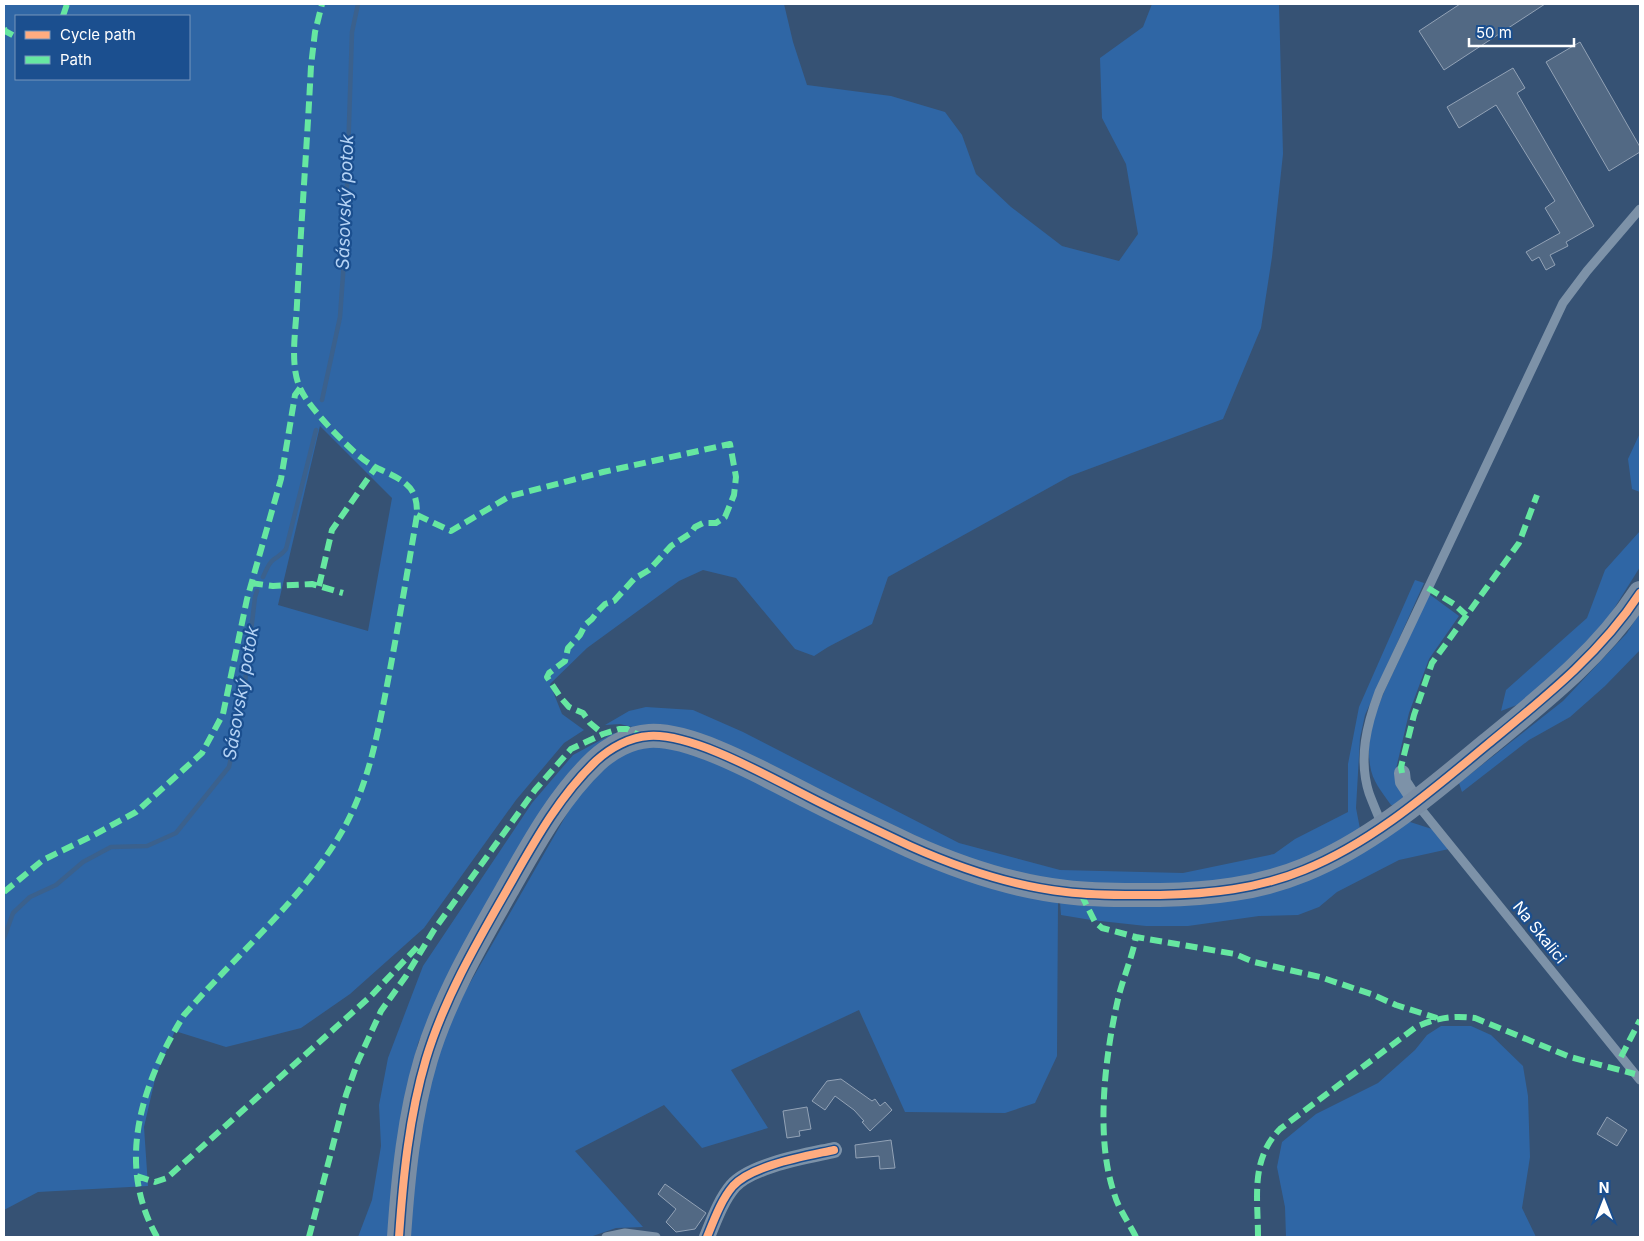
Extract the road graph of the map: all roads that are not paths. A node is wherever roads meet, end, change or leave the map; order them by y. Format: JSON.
{"nodes":[{"id":1,"x":1640,"y":209,"type":"edge"},
{"id":2,"x":1640,"y":593,"type":"edge"},
{"id":3,"x":1402,"y":773,"type":"dead end"},
{"id":4,"x":1416,"y":802,"type":"junction"},
{"id":5,"x":1383,"y":826,"type":"junction"},
{"id":6,"x":1640,"y":1080,"type":"edge"},
{"id":7,"x":834,"y":1150,"type":"dead end"},
{"id":8,"x":399,"y":1237,"type":"edge"},
{"id":9,"x":606,"y":1237,"type":"edge"},
{"id":10,"x":656,"y":1237,"type":"edge"},
{"id":11,"x":707,"y":1237,"type":"edge"}],
"edges":[{"from":1,"to":5,"type":"lane"},
{"from":2,"to":4,"type":"street"},
{"from":3,"to":4,"type":"street"},
{"from":4,"to":5,"type":"street"},
{"from":4,"to":6,"type":"lane","name":"Na Skalici"},
{"from":5,"to":8,"type":"street"},
{"from":7,"to":11,"type":"street"},
{"from":9,"to":10,"type":"lane"}]}
